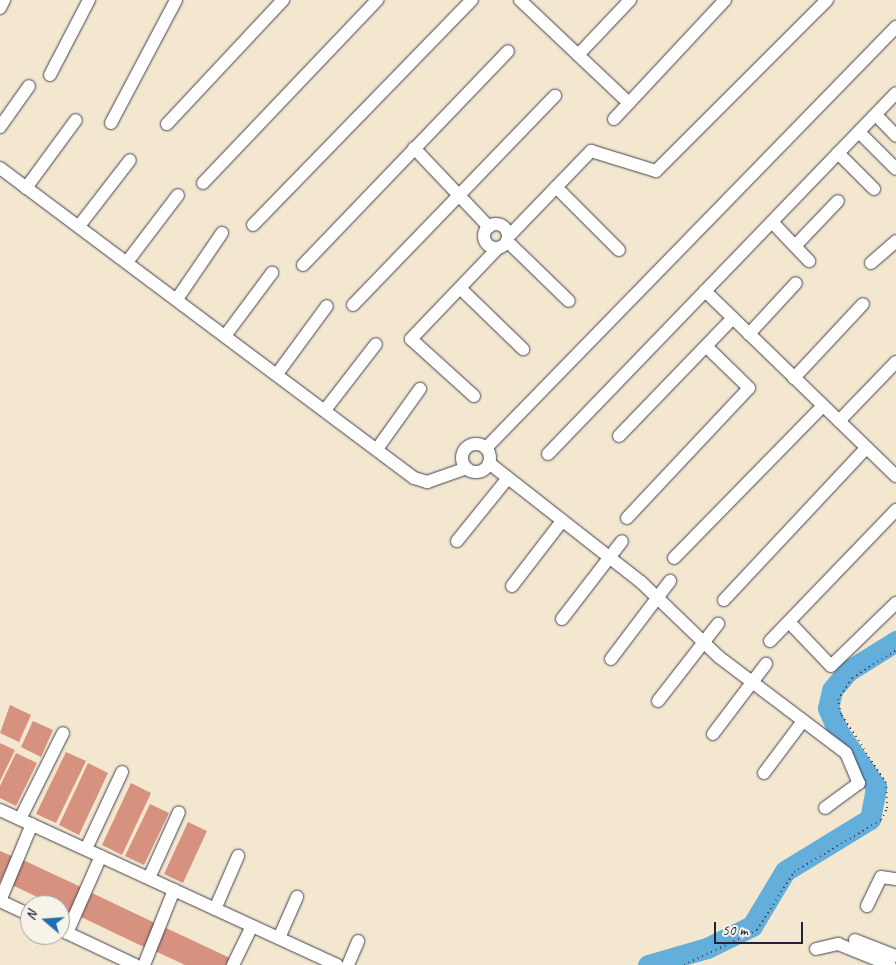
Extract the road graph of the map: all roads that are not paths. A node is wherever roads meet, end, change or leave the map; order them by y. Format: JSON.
{"nodes":[{"id":1,"x":4,"y":0,"type":"edge"},
{"id":2,"x":89,"y":0,"type":"edge"},
{"id":3,"x":176,"y":0,"type":"edge"},
{"id":4,"x":274,"y":0,"type":"edge"},
{"id":5,"x":283,"y":0,"type":"edge"},
{"id":6,"x":377,"y":0,"type":"edge"},
{"id":7,"x":472,"y":0,"type":"edge"},
{"id":8,"x":630,"y":0,"type":"edge"},
{"id":9,"x":725,"y":0,"type":"edge"},
{"id":10,"x":827,"y":0,"type":"edge"},
{"id":11,"x":529,"y":3,"type":"edge"},
{"id":12,"x":0,"y":8,"type":"edge"},
{"id":13,"x":260,"y":25,"type":"junction"},
{"id":14,"x":896,"y":26,"type":"edge"},
{"id":15,"x":508,"y":52,"type":"dead end"},
{"id":16,"x":578,"y":55,"type":"junction"},
{"id":17,"x":50,"y":75,"type":"dead end"},
{"id":18,"x":29,"y":86,"type":"dead end"},
{"id":19,"x":555,"y":96,"type":"dead end"},
{"id":20,"x":894,"y":99,"type":"edge"},
{"id":21,"x":629,"y":103,"type":"junction"},
{"id":22,"x":876,"y":114,"type":"junction"},
{"id":23,"x":614,"y":119,"type":"dead end"},
{"id":24,"x":76,"y":120,"type":"dead end"},
{"id":25,"x":111,"y":123,"type":"dead end"},
{"id":26,"x":167,"y":124,"type":"dead end"},
{"id":27,"x":0,"y":127,"type":"edge"},
{"id":28,"x":859,"y":132,"type":"junction"},
{"id":29,"x":896,"y":136,"type":"edge"},
{"id":30,"x":414,"y":148,"type":"junction"},
{"id":31,"x":838,"y":153,"type":"junction"},
{"id":32,"x":130,"y":160,"type":"dead end"},
{"id":33,"x":0,"y":168,"type":"edge"},
{"id":34,"x":896,"y":169,"type":"edge"},
{"id":35,"x":203,"y":183,"type":"dead end"},
{"id":36,"x":26,"y":188,"type":"junction"},
{"id":37,"x":556,"y":188,"type":"junction"},
{"id":38,"x":874,"y":189,"type":"dead end"},
{"id":39,"x":178,"y":195,"type":"dead end"},
{"id":40,"x":460,"y":197,"type":"junction"},
{"id":41,"x":838,"y":201,"type":"dead end"},
{"id":42,"x":772,"y":222,"type":"junction"},
{"id":43,"x":253,"y":225,"type":"dead end"},
{"id":44,"x":79,"y":226,"type":"junction"},
{"id":45,"x":489,"y":227,"type":"junction"},
{"id":46,"x":222,"y":233,"type":"dead end"},
{"id":47,"x":896,"y":241,"type":"edge"},
{"id":48,"x":504,"y":242,"type":"junction"},
{"id":49,"x":795,"y":246,"type":"junction"},
{"id":50,"x":619,"y":250,"type":"dead end"},
{"id":51,"x":809,"y":261,"type":"dead end"},
{"id":52,"x":127,"y":262,"type":"junction"},
{"id":53,"x":871,"y":263,"type":"dead end"},
{"id":54,"x":302,"y":265,"type":"dead end"},
{"id":55,"x":272,"y":273,"type":"dead end"},
{"id":56,"x":796,"y":284,"type":"dead end"},
{"id":57,"x":460,"y":288,"type":"junction"},
{"id":58,"x":705,"y":291,"type":"junction"},
{"id":59,"x":177,"y":299,"type":"junction"},
{"id":60,"x":569,"y":301,"type":"dead end"},
{"id":61,"x":863,"y":304,"type":"dead end"},
{"id":62,"x":353,"y":305,"type":"dead end"},
{"id":63,"x":326,"y":306,"type":"dead end"},
{"id":64,"x":733,"y":318,"type":"junction"},
{"id":65,"x":749,"y":334,"type":"junction"},
{"id":66,"x":225,"y":336,"type":"junction"},
{"id":67,"x":376,"y":344,"type":"dead end"},
{"id":68,"x":706,"y":346,"type":"junction"},
{"id":69,"x":523,"y":349,"type":"dead end"},
{"id":70,"x":896,"y":362,"type":"edge"},
{"id":71,"x":277,"y":374,"type":"junction"},
{"id":72,"x":794,"y":378,"type":"junction"},
{"id":73,"x":420,"y":389,"type":"dead end"},
{"id":74,"x":474,"y":396,"type":"dead end"},
{"id":75,"x":824,"y":406,"type":"junction"},
{"id":76,"x":326,"y":410,"type":"junction"},
{"id":77,"x":838,"y":421,"type":"junction"},
{"id":78,"x":618,"y":436,"type":"dead end"},
{"id":79,"x":486,"y":448,"type":"junction"},
{"id":80,"x":866,"y":448,"type":"junction"},
{"id":81,"x":377,"y":449,"type":"junction"},
{"id":82,"x":548,"y":454,"type":"dead end"},
{"id":83,"x":489,"y":464,"type":"junction"},
{"id":84,"x":467,"y":468,"type":"junction"},
{"id":85,"x":896,"y":476,"type":"edge"},
{"id":86,"x":508,"y":478,"type":"junction"},
{"id":87,"x":896,"y":510,"type":"edge"},
{"id":88,"x":627,"y":518,"type":"dead end"},
{"id":89,"x":562,"y":521,"type":"junction"},
{"id":90,"x":622,"y":541,"type":"dead end"},
{"id":91,"x":457,"y":542,"type":"dead end"},
{"id":92,"x":609,"y":558,"type":"junction"},
{"id":93,"x":674,"y":558,"type":"dead end"},
{"id":94,"x":670,"y":581,"type":"dead end"},
{"id":95,"x":512,"y":586,"type":"dead end"},
{"id":96,"x":657,"y":598,"type":"junction"},
{"id":97,"x":724,"y":600,"type":"dead end"},
{"id":98,"x":896,"y":603,"type":"edge"},
{"id":99,"x":562,"y":619,"type":"dead end"},
{"id":100,"x":790,"y":623,"type":"junction"},
{"id":101,"x":718,"y":624,"type":"dead end"},
{"id":102,"x":770,"y":641,"type":"dead end"},
{"id":103,"x":704,"y":643,"type":"junction"},
{"id":104,"x":611,"y":659,"type":"dead end"},
{"id":105,"x":766,"y":664,"type":"dead end"},
{"id":106,"x":752,"y":683,"type":"junction"},
{"id":107,"x":658,"y":701,"type":"dead end"},
{"id":108,"x":803,"y":721,"type":"junction"},
{"id":109,"x":63,"y":733,"type":"dead end"},
{"id":110,"x":713,"y":734,"type":"dead end"},
{"id":111,"x":122,"y":772,"type":"dead end"},
{"id":112,"x":764,"y":773,"type":"dead end"},
{"id":113,"x":825,"y":808,"type":"dead end"},
{"id":114,"x":0,"y":810,"type":"edge"},
{"id":115,"x":179,"y":812,"type":"dead end"},
{"id":116,"x":26,"y":822,"type":"junction"},
{"id":117,"x":86,"y":849,"type":"junction"},
{"id":118,"x":101,"y":856,"type":"junction"},
{"id":119,"x":238,"y":856,"type":"dead end"},
{"id":120,"x":149,"y":878,"type":"junction"},
{"id":121,"x":896,"y":879,"type":"edge"},
{"id":122,"x":174,"y":890,"type":"junction"},
{"id":123,"x":297,"y":897,"type":"dead end"},
{"id":124,"x":0,"y":901,"type":"edge"},
{"id":125,"x":867,"y":906,"type":"dead end"},
{"id":126,"x":214,"y":908,"type":"junction"},
{"id":127,"x":20,"y":910,"type":"edge"},
{"id":128,"x":70,"y":919,"type":"edge"},
{"id":129,"x":252,"y":926,"type":"junction"},
{"id":130,"x":70,"y":934,"type":"edge"},
{"id":131,"x":280,"y":938,"type":"junction"},
{"id":132,"x":855,"y":940,"type":"dead end"},
{"id":133,"x":358,"y":941,"type":"dead end"},
{"id":134,"x":816,"y":949,"type":"dead end"},
{"id":135,"x":896,"y":956,"type":"edge"},
{"id":136,"x":320,"y":962,"type":"edge"},
{"id":137,"x":135,"y":965,"type":"edge"},
{"id":138,"x":144,"y":965,"type":"edge"},
{"id":139,"x":233,"y":965,"type":"edge"},
{"id":140,"x":337,"y":965,"type":"edge"},
{"id":141,"x":348,"y":965,"type":"edge"},
{"id":142,"x":890,"y":965,"type":"edge"}],
"edges":[{"from":1,"to":12,"type":"street"},
{"from":2,"to":17,"type":"street"},
{"from":3,"to":25,"type":"street"},
{"from":4,"to":13,"type":"street"},
{"from":5,"to":13,"type":"street"},
{"from":6,"to":35,"type":"street"},
{"from":7,"to":43,"type":"street"},
{"from":8,"to":16,"type":"street"},
{"from":9,"to":21,"type":"street"},
{"from":10,"to":37,"type":"street"},
{"from":11,"to":16,"type":"street"},
{"from":13,"to":26,"type":"street"},
{"from":14,"to":79,"type":"street"},
{"from":15,"to":30,"type":"street"},
{"from":16,"to":21,"type":"street"},
{"from":18,"to":27,"type":"street"},
{"from":19,"to":40,"type":"street"},
{"from":20,"to":22,"type":"street"},
{"from":21,"to":23,"type":"street"},
{"from":22,"to":28,"type":"street"},
{"from":22,"to":29,"type":"street"},
{"from":24,"to":36,"type":"street"},
{"from":28,"to":31,"type":"street"},
{"from":28,"to":34,"type":"street"},
{"from":30,"to":40,"type":"street"},
{"from":30,"to":54,"type":"street"},
{"from":31,"to":38,"type":"street"},
{"from":31,"to":42,"type":"street"},
{"from":32,"to":44,"type":"street"},
{"from":33,"to":36,"type":"street"},
{"from":36,"to":44,"type":"street"},
{"from":37,"to":48,"type":"street"},
{"from":37,"to":50,"type":"street"},
{"from":39,"to":52,"type":"street"},
{"from":40,"to":45,"type":"street"},
{"from":40,"to":62,"type":"street"},
{"from":41,"to":49,"type":"street"},
{"from":42,"to":49,"type":"street"},
{"from":42,"to":58,"type":"street"},
{"from":44,"to":52,"type":"street"},
{"from":45,"to":48,"type":"street"},
{"from":45,"to":48,"type":"street"},
{"from":46,"to":59,"type":"street"},
{"from":47,"to":53,"type":"street"},
{"from":48,"to":57,"type":"street"},
{"from":48,"to":60,"type":"street"},
{"from":49,"to":51,"type":"street"},
{"from":52,"to":59,"type":"street"},
{"from":55,"to":66,"type":"street"},
{"from":56,"to":65,"type":"street"},
{"from":57,"to":69,"type":"street"},
{"from":57,"to":74,"type":"street"},
{"from":58,"to":64,"type":"street"},
{"from":58,"to":82,"type":"street"},
{"from":59,"to":66,"type":"street"},
{"from":61,"to":72,"type":"street"},
{"from":63,"to":71,"type":"street"},
{"from":64,"to":65,"type":"street"},
{"from":64,"to":68,"type":"street"},
{"from":65,"to":72,"type":"street"},
{"from":66,"to":71,"type":"street"},
{"from":67,"to":76,"type":"street"},
{"from":68,"to":78,"type":"street"},
{"from":68,"to":88,"type":"street"},
{"from":70,"to":77,"type":"street"},
{"from":71,"to":76,"type":"street"},
{"from":72,"to":75,"type":"street"},
{"from":73,"to":81,"type":"street"},
{"from":75,"to":77,"type":"street"},
{"from":75,"to":93,"type":"street"},
{"from":76,"to":81,"type":"street"},
{"from":77,"to":80,"type":"street"},
{"from":79,"to":83,"type":"street"},
{"from":79,"to":84,"type":"street"},
{"from":80,"to":85,"type":"street"},
{"from":80,"to":97,"type":"street"},
{"from":81,"to":84,"type":"street"},
{"from":83,"to":84,"type":"street"},
{"from":83,"to":86,"type":"street"},
{"from":86,"to":89,"type":"street"},
{"from":86,"to":91,"type":"street"},
{"from":87,"to":100,"type":"street"},
{"from":89,"to":92,"type":"street"},
{"from":89,"to":95,"type":"street"},
{"from":90,"to":92,"type":"street"},
{"from":92,"to":96,"type":"street"},
{"from":92,"to":99,"type":"street"},
{"from":94,"to":96,"type":"street"},
{"from":96,"to":103,"type":"street"},
{"from":96,"to":104,"type":"street"},
{"from":98,"to":100,"type":"street"},
{"from":100,"to":102,"type":"street"},
{"from":101,"to":103,"type":"street"},
{"from":103,"to":106,"type":"street"},
{"from":103,"to":107,"type":"street"},
{"from":105,"to":106,"type":"street"},
{"from":106,"to":108,"type":"street"},
{"from":106,"to":110,"type":"street"},
{"from":108,"to":112,"type":"street"},
{"from":108,"to":113,"type":"street"},
{"from":109,"to":116,"type":"street"},
{"from":111,"to":117,"type":"street"},
{"from":114,"to":116,"type":"street"},
{"from":115,"to":120,"type":"street"},
{"from":116,"to":117,"type":"street"},
{"from":116,"to":124,"type":"street"},
{"from":117,"to":118,"type":"street"},
{"from":118,"to":120,"type":"street"},
{"from":118,"to":128,"type":"street"},
{"from":119,"to":126,"type":"street"},
{"from":120,"to":122,"type":"street"},
{"from":121,"to":125,"type":"street"},
{"from":122,"to":126,"type":"street"},
{"from":122,"to":138,"type":"street"},
{"from":123,"to":131,"type":"street"},
{"from":124,"to":127,"type":"street"},
{"from":126,"to":129,"type":"street"},
{"from":129,"to":131,"type":"street"},
{"from":129,"to":139,"type":"street"},
{"from":130,"to":137,"type":"street"},
{"from":131,"to":136,"type":"street"},
{"from":132,"to":135,"type":"street"},
{"from":133,"to":141,"type":"street"},
{"from":134,"to":142,"type":"street"},
{"from":136,"to":140,"type":"street"}]}
